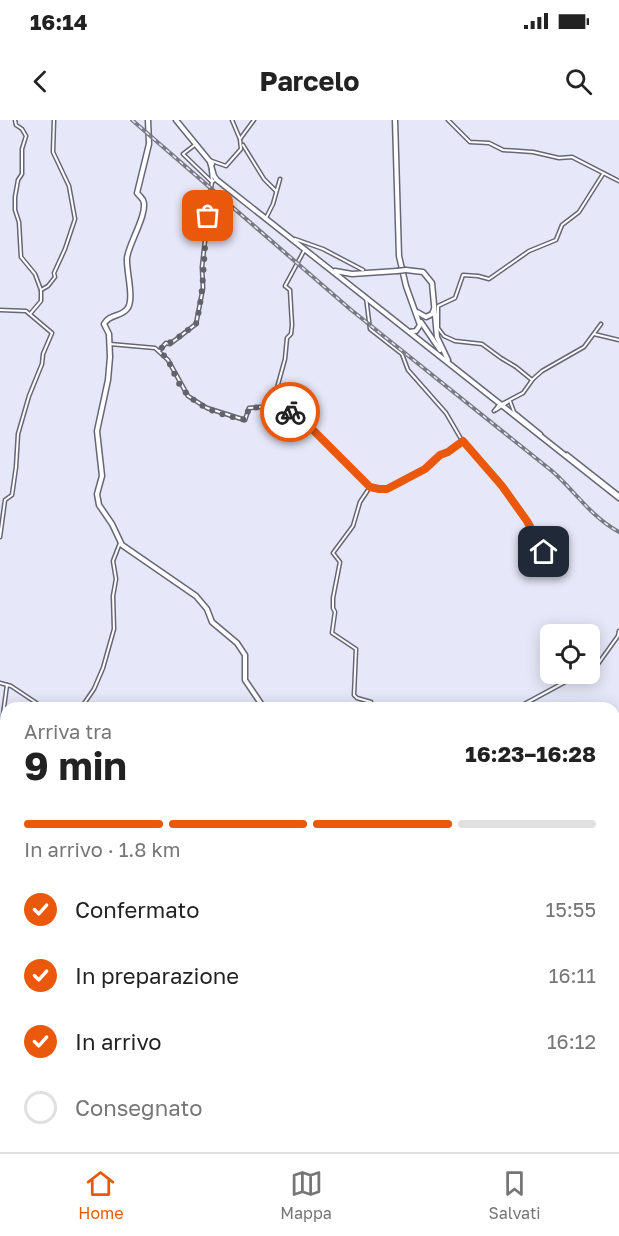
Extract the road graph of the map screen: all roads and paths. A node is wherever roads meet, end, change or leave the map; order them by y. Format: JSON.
{"nodes":[{"id":1,"x":54,"y":120,"type":"edge"},
{"id":2,"x":148,"y":120,"type":"edge"},
{"id":3,"x":176,"y":120,"type":"edge"},
{"id":4,"x":232,"y":120,"type":"edge"},
{"id":5,"x":254,"y":120,"type":"edge"},
{"id":6,"x":395,"y":120,"type":"edge"},
{"id":7,"x":448,"y":120,"type":"edge"},
{"id":8,"x":16,"y":121,"type":"edge"},
{"id":9,"x":240,"y":139,"type":"junction"},
{"id":10,"x":196,"y":144,"type":"junction"},
{"id":11,"x":242,"y":144,"type":"junction"},
{"id":12,"x":210,"y":162,"type":"junction"},
{"id":13,"x":603,"y":174,"type":"junction"},
{"id":14,"x":214,"y":179,"type":"junction"},
{"id":15,"x":280,"y":179,"type":"dead end"},
{"id":16,"x":619,"y":181,"type":"edge"},
{"id":17,"x":276,"y":190,"type":"junction"},
{"id":18,"x":266,"y":218,"type":"junction"},
{"id":19,"x":293,"y":239,"type":"junction"},
{"id":20,"x":305,"y":249,"type":"junction"},
{"id":21,"x":332,"y":269,"type":"junction"},
{"id":22,"x":363,"y":272,"type":"junction"},
{"id":23,"x":347,"y":274,"type":"junction"},
{"id":24,"x":353,"y":276,"type":"junction"},
{"id":25,"x":341,"y":277,"type":"junction"},
{"id":26,"x":350,"y":285,"type":"junction"},
{"id":27,"x":41,"y":290,"type":"junction"},
{"id":28,"x":366,"y":297,"type":"junction"},
{"id":29,"x":436,"y":306,"type":"junction"},
{"id":30,"x":0,"y":310,"type":"edge"},
{"id":31,"x":416,"y":311,"type":"junction"},
{"id":32,"x":30,"y":314,"type":"junction"},
{"id":33,"x":601,"y":324,"type":"dead end"},
{"id":34,"x":409,"y":331,"type":"junction"},
{"id":35,"x":594,"y":334,"type":"junction"},
{"id":36,"x":619,"y":340,"type":"edge"},
{"id":37,"x":110,"y":344,"type":"junction"},
{"id":38,"x":159,"y":351,"type":"junction"},
{"id":39,"x":448,"y":360,"type":"junction"},
{"id":40,"x":460,"y":372,"type":"junction"},
{"id":41,"x":532,"y":380,"type":"junction"},
{"id":42,"x":495,"y":400,"type":"junction"},
{"id":43,"x":272,"y":406,"type":"junction"},
{"id":44,"x":502,"y":406,"type":"junction"},
{"id":45,"x":508,"y":411,"type":"junction"},
{"id":46,"x":463,"y":441,"type":"junction"},
{"id":47,"x":370,"y":487,"type":"junction"},
{"id":48,"x":619,"y":497,"type":"edge"},
{"id":49,"x":0,"y":537,"type":"edge"},
{"id":50,"x":120,"y":543,"type":"junction"},
{"id":51,"x":544,"y":552,"type":"dead end"},
{"id":52,"x":619,"y":631,"type":"edge"},
{"id":53,"x":600,"y":661,"type":"edge"},
{"id":54,"x":0,"y":683,"type":"edge"},
{"id":55,"x":561,"y":684,"type":"edge"},
{"id":56,"x":7,"y":685,"type":"junction"},
{"id":57,"x":5,"y":702,"type":"edge"},
{"id":58,"x":34,"y":702,"type":"edge"},
{"id":59,"x":85,"y":702,"type":"edge"},
{"id":60,"x":260,"y":702,"type":"edge"},
{"id":61,"x":371,"y":702,"type":"edge"},
{"id":62,"x":528,"y":702,"type":"edge"}],
"edges":[{"from":1,"to":27,"type":"street"},
{"from":2,"to":37,"type":"main road"},
{"from":3,"to":10,"type":"main road"},
{"from":4,"to":9,"type":"street"},
{"from":5,"to":9,"type":"street"},
{"from":6,"to":31,"type":"main road"},
{"from":7,"to":13,"type":"street"},
{"from":8,"to":27,"type":"street"},
{"from":9,"to":11,"type":"street"},
{"from":10,"to":12,"type":"main road"},
{"from":10,"to":14,"type":"street"},
{"from":11,"to":12,"type":"street"},
{"from":11,"to":17,"type":"street"},
{"from":12,"to":14,"type":"main road"},
{"from":13,"to":16,"type":"street"},
{"from":13,"to":29,"type":"street"},
{"from":14,"to":18,"type":"main road"},
{"from":14,"to":38,"type":"street"},
{"from":15,"to":17,"type":"street"},
{"from":17,"to":18,"type":"street"},
{"from":18,"to":19,"type":"main road"},
{"from":19,"to":20,"type":"main road"},
{"from":19,"to":22,"type":"street"},
{"from":20,"to":21,"type":"main road"},
{"from":20,"to":43,"type":"street"},
{"from":21,"to":23,"type":"main road"},
{"from":21,"to":25,"type":"main road"},
{"from":22,"to":23,"type":"main road"},
{"from":22,"to":24,"type":"main road"},
{"from":22,"to":29,"type":"main road","bridge":true},
{"from":23,"to":25,"type":"main road"},
{"from":24,"to":25,"type":"main road"},
{"from":24,"to":26,"type":"main road"},
{"from":25,"to":26,"type":"main road"},
{"from":26,"to":28,"type":"main road"},
{"from":27,"to":32,"type":"street"},
{"from":28,"to":34,"type":"main road"},
{"from":28,"to":46,"type":"street"},
{"from":29,"to":31,"type":"main road"},
{"from":29,"to":39,"type":"main road"},
{"from":29,"to":41,"type":"street"},
{"from":30,"to":32,"type":"street"},
{"from":31,"to":34,"type":"main road"},
{"from":31,"to":39,"type":"main road"},
{"from":32,"to":49,"type":"street"},
{"from":33,"to":35,"type":"street"},
{"from":34,"to":40,"type":"main road"},
{"from":35,"to":36,"type":"street"},
{"from":35,"to":41,"type":"street"},
{"from":37,"to":38,"type":"street"},
{"from":37,"to":50,"type":"main road"},
{"from":38,"to":43,"type":"street"},
{"from":39,"to":40,"type":"main road"},
{"from":40,"to":42,"type":"main road"},
{"from":41,"to":44,"type":"street"},
{"from":42,"to":44,"type":"main road"},
{"from":42,"to":44,"type":"main road"},
{"from":43,"to":47,"type":"street"},
{"from":44,"to":45,"type":"main road"},
{"from":44,"to":45,"type":"main road"},
{"from":44,"to":48,"type":"street"},
{"from":45,"to":48,"type":"main road"},
{"from":46,"to":47,"type":"street"},
{"from":46,"to":51,"type":"street"},
{"from":47,"to":61,"type":"street"},
{"from":50,"to":59,"type":"street"},
{"from":50,"to":60,"type":"main road"},
{"from":52,"to":53,"type":"street"},
{"from":54,"to":56,"type":"street"},
{"from":55,"to":62,"type":"street"},
{"from":56,"to":57,"type":"street"},
{"from":56,"to":58,"type":"street"}]}
